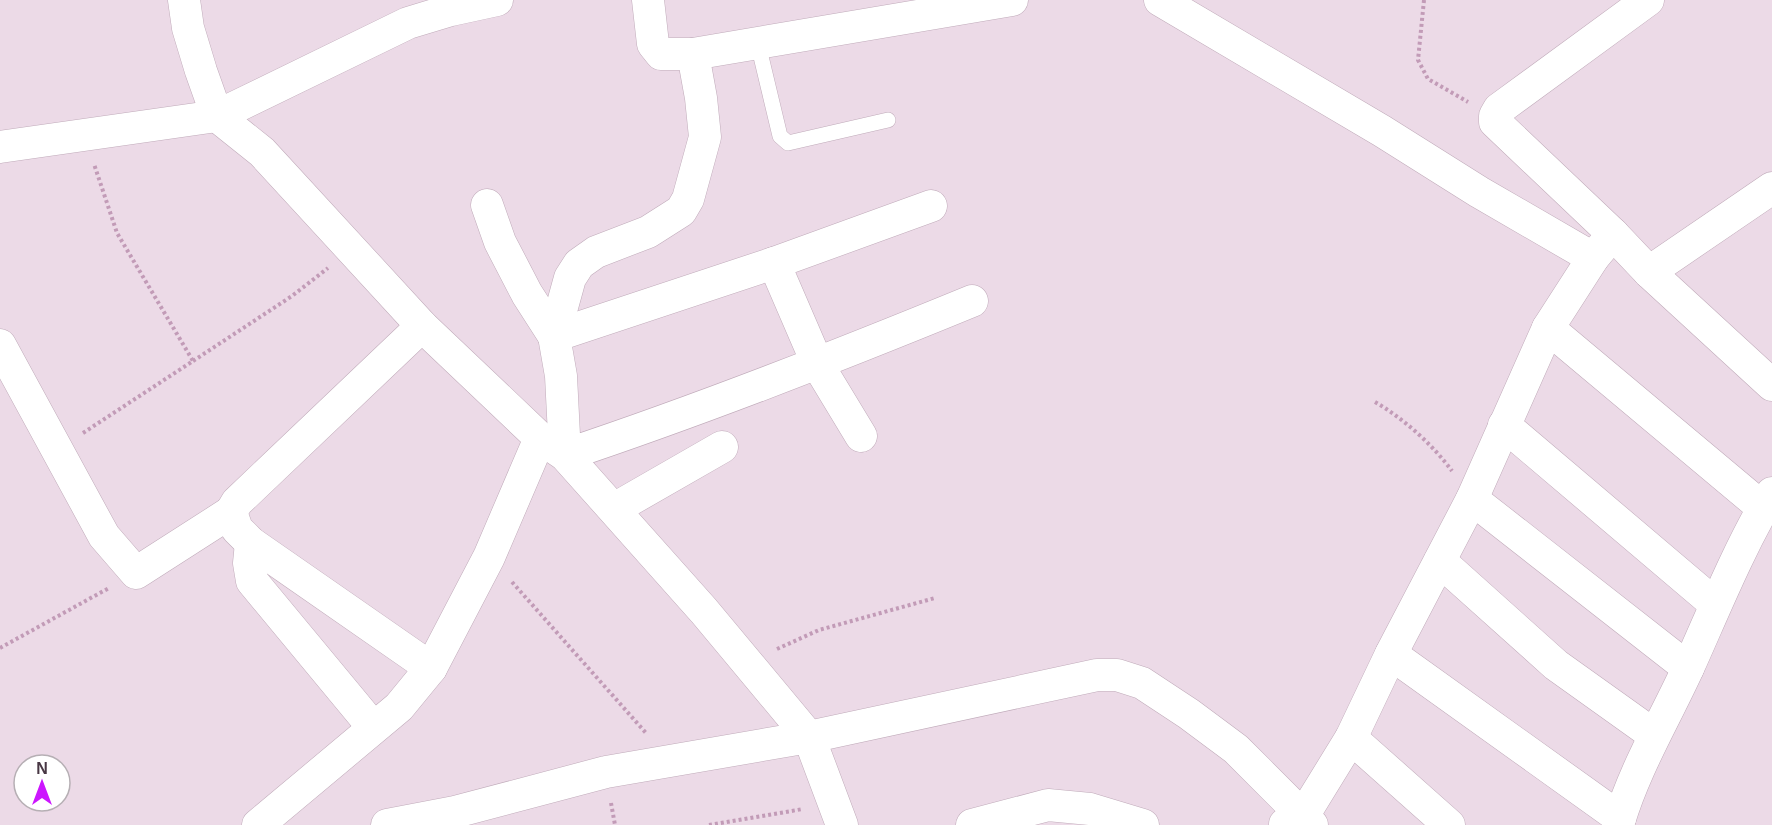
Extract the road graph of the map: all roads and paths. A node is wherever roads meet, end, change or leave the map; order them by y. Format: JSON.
{"nodes":[{"id":1,"x":184,"y":0,"type":"edge"},
{"id":2,"x":497,"y":0,"type":"edge"},
{"id":3,"x":648,"y":0,"type":"edge"},
{"id":4,"x":1012,"y":0,"type":"edge"},
{"id":5,"x":1160,"y":0,"type":"edge"},
{"id":6,"x":1424,"y":0,"type":"edge"},
{"id":7,"x":1648,"y":0,"type":"edge"},
{"id":8,"x":758,"y":44,"type":"junction"},
{"id":9,"x":693,"y":54,"type":"junction"},
{"id":10,"x":217,"y":116,"type":"junction"},
{"id":11,"x":1494,"y":116,"type":"junction"},
{"id":12,"x":888,"y":120,"type":"dead end"},
{"id":13,"x":84,"y":135,"type":"junction"},
{"id":14,"x":0,"y":147,"type":"edge"},
{"id":15,"x":1772,"y":188,"type":"edge"},
{"id":16,"x":488,"y":205,"type":"dead end"},
{"id":17,"x":931,"y":206,"type":"dead end"},
{"id":18,"x":1603,"y":246,"type":"junction"},
{"id":19,"x":352,"y":249,"type":"junction"},
{"id":20,"x":774,"y":263,"type":"junction"},
{"id":21,"x":1649,"y":272,"type":"junction"},
{"id":22,"x":972,"y":301,"type":"dead end"},
{"id":23,"x":422,"y":326,"type":"junction"},
{"id":24,"x":1548,"y":328,"type":"junction"},
{"id":25,"x":554,"y":336,"type":"junction"},
{"id":26,"x":0,"y":345,"type":"edge"},
{"id":27,"x":193,"y":361,"type":"junction"},
{"id":28,"x":818,"y":365,"type":"junction"},
{"id":29,"x":1772,"y":385,"type":"edge"},
{"id":30,"x":1375,"y":402,"type":"dead end"},
{"id":31,"x":1504,"y":425,"type":"junction"},
{"id":32,"x":861,"y":436,"type":"dead end"},
{"id":33,"x":540,"y":438,"type":"junction"},
{"id":34,"x":722,"y":447,"type":"dead end"},
{"id":35,"x":58,"y":450,"type":"junction"},
{"id":36,"x":566,"y":455,"type":"junction"},
{"id":37,"x":1472,"y":499,"type":"junction"},
{"id":38,"x":1768,"y":501,"type":"edge"},
{"id":39,"x":614,"y":509,"type":"junction"},
{"id":40,"x":231,"y":512,"type":"junction"},
{"id":41,"x":251,"y":543,"type":"junction"},
{"id":42,"x":489,"y":557,"type":"junction"},
{"id":43,"x":1440,"y":561,"type":"junction"},
{"id":44,"x":136,"y":573,"type":"junction"},
{"id":45,"x":935,"y":598,"type":"dead end"},
{"id":46,"x":1715,"y":604,"type":"junction"},
{"id":47,"x":0,"y":648,"type":"edge"},
{"id":48,"x":1391,"y":654,"type":"junction"},
{"id":49,"x":746,"y":663,"type":"junction"},
{"id":50,"x":431,"y":668,"type":"junction"},
{"id":51,"x":1688,"y":668,"type":"junction"},
{"id":52,"x":373,"y":727,"type":"junction"},
{"id":53,"x":1654,"y":735,"type":"junction"},
{"id":54,"x":808,"y":737,"type":"junction"},
{"id":55,"x":1351,"y":738,"type":"junction"},
{"id":56,"x":672,"y":762,"type":"junction"},
{"id":57,"x":839,"y":814,"type":"edge"},
{"id":58,"x":1299,"y":822,"type":"edge"},
{"id":59,"x":1619,"y":822,"type":"edge"},
{"id":60,"x":258,"y":825,"type":"edge"},
{"id":61,"x":387,"y":825,"type":"edge"},
{"id":62,"x":709,"y":825,"type":"edge"},
{"id":63,"x":972,"y":825,"type":"edge"},
{"id":64,"x":1143,"y":825,"type":"edge"},
{"id":65,"x":1449,"y":825,"type":"edge"}],
"edges":[{"from":1,"to":10,"type":"street"},
{"from":2,"to":10,"type":"street"},
{"from":3,"to":9,"type":"street"},
{"from":4,"to":8,"type":"street"},
{"from":5,"to":18,"type":"street"},
{"from":6,"to":11,"type":"path"},
{"from":7,"to":11,"type":"street"},
{"from":8,"to":9,"type":"street"},
{"from":8,"to":12,"type":"lane"},
{"from":9,"to":25,"type":"street"},
{"from":10,"to":13,"type":"street"},
{"from":10,"to":19,"type":"street"},
{"from":11,"to":18,"type":"street"},
{"from":13,"to":14,"type":"street"},
{"from":13,"to":27,"type":"path"},
{"from":15,"to":21,"type":"street"},
{"from":16,"to":25,"type":"street"},
{"from":17,"to":20,"type":"street"},
{"from":18,"to":21,"type":"street"},
{"from":18,"to":24,"type":"street"},
{"from":19,"to":23,"type":"street"},
{"from":19,"to":27,"type":"path"},
{"from":20,"to":25,"type":"street"},
{"from":20,"to":28,"type":"street"},
{"from":21,"to":29,"type":"street"},
{"from":22,"to":28,"type":"street"},
{"from":23,"to":33,"type":"street"},
{"from":23,"to":40,"type":"street"},
{"from":24,"to":31,"type":"street"},
{"from":24,"to":38,"type":"street"},
{"from":25,"to":36,"type":"street"},
{"from":26,"to":35,"type":"street"},
{"from":27,"to":35,"type":"path"},
{"from":28,"to":32,"type":"street"},
{"from":28,"to":36,"type":"street"},
{"from":30,"to":37,"type":"path"},
{"from":31,"to":37,"type":"street"},
{"from":31,"to":46,"type":"street"},
{"from":33,"to":36,"type":"street"},
{"from":33,"to":42,"type":"street"},
{"from":34,"to":39,"type":"street"},
{"from":35,"to":44,"type":"street"},
{"from":36,"to":39,"type":"street"},
{"from":37,"to":43,"type":"street"},
{"from":37,"to":51,"type":"street"},
{"from":38,"to":46,"type":"street"},
{"from":39,"to":49,"type":"street"},
{"from":40,"to":41,"type":"street"},
{"from":40,"to":44,"type":"street"},
{"from":41,"to":50,"type":"street"},
{"from":41,"to":52,"type":"street"},
{"from":42,"to":50,"type":"street"},
{"from":42,"to":56,"type":"path"},
{"from":43,"to":48,"type":"street"},
{"from":43,"to":53,"type":"street"},
{"from":44,"to":47,"type":"path"},
{"from":45,"to":49,"type":"path"},
{"from":46,"to":51,"type":"street"},
{"from":48,"to":55,"type":"street"},
{"from":48,"to":59,"type":"street"},
{"from":49,"to":54,"type":"street"},
{"from":50,"to":52,"type":"street"},
{"from":51,"to":53,"type":"street"},
{"from":52,"to":60,"type":"street"},
{"from":53,"to":59,"type":"street"},
{"from":54,"to":56,"type":"street"},
{"from":54,"to":57,"type":"street"},
{"from":54,"to":58,"type":"street"},
{"from":55,"to":58,"type":"street"},
{"from":55,"to":65,"type":"street"},
{"from":56,"to":61,"type":"street"},
{"from":57,"to":62,"type":"path"},
{"from":63,"to":64,"type":"street"}]}
